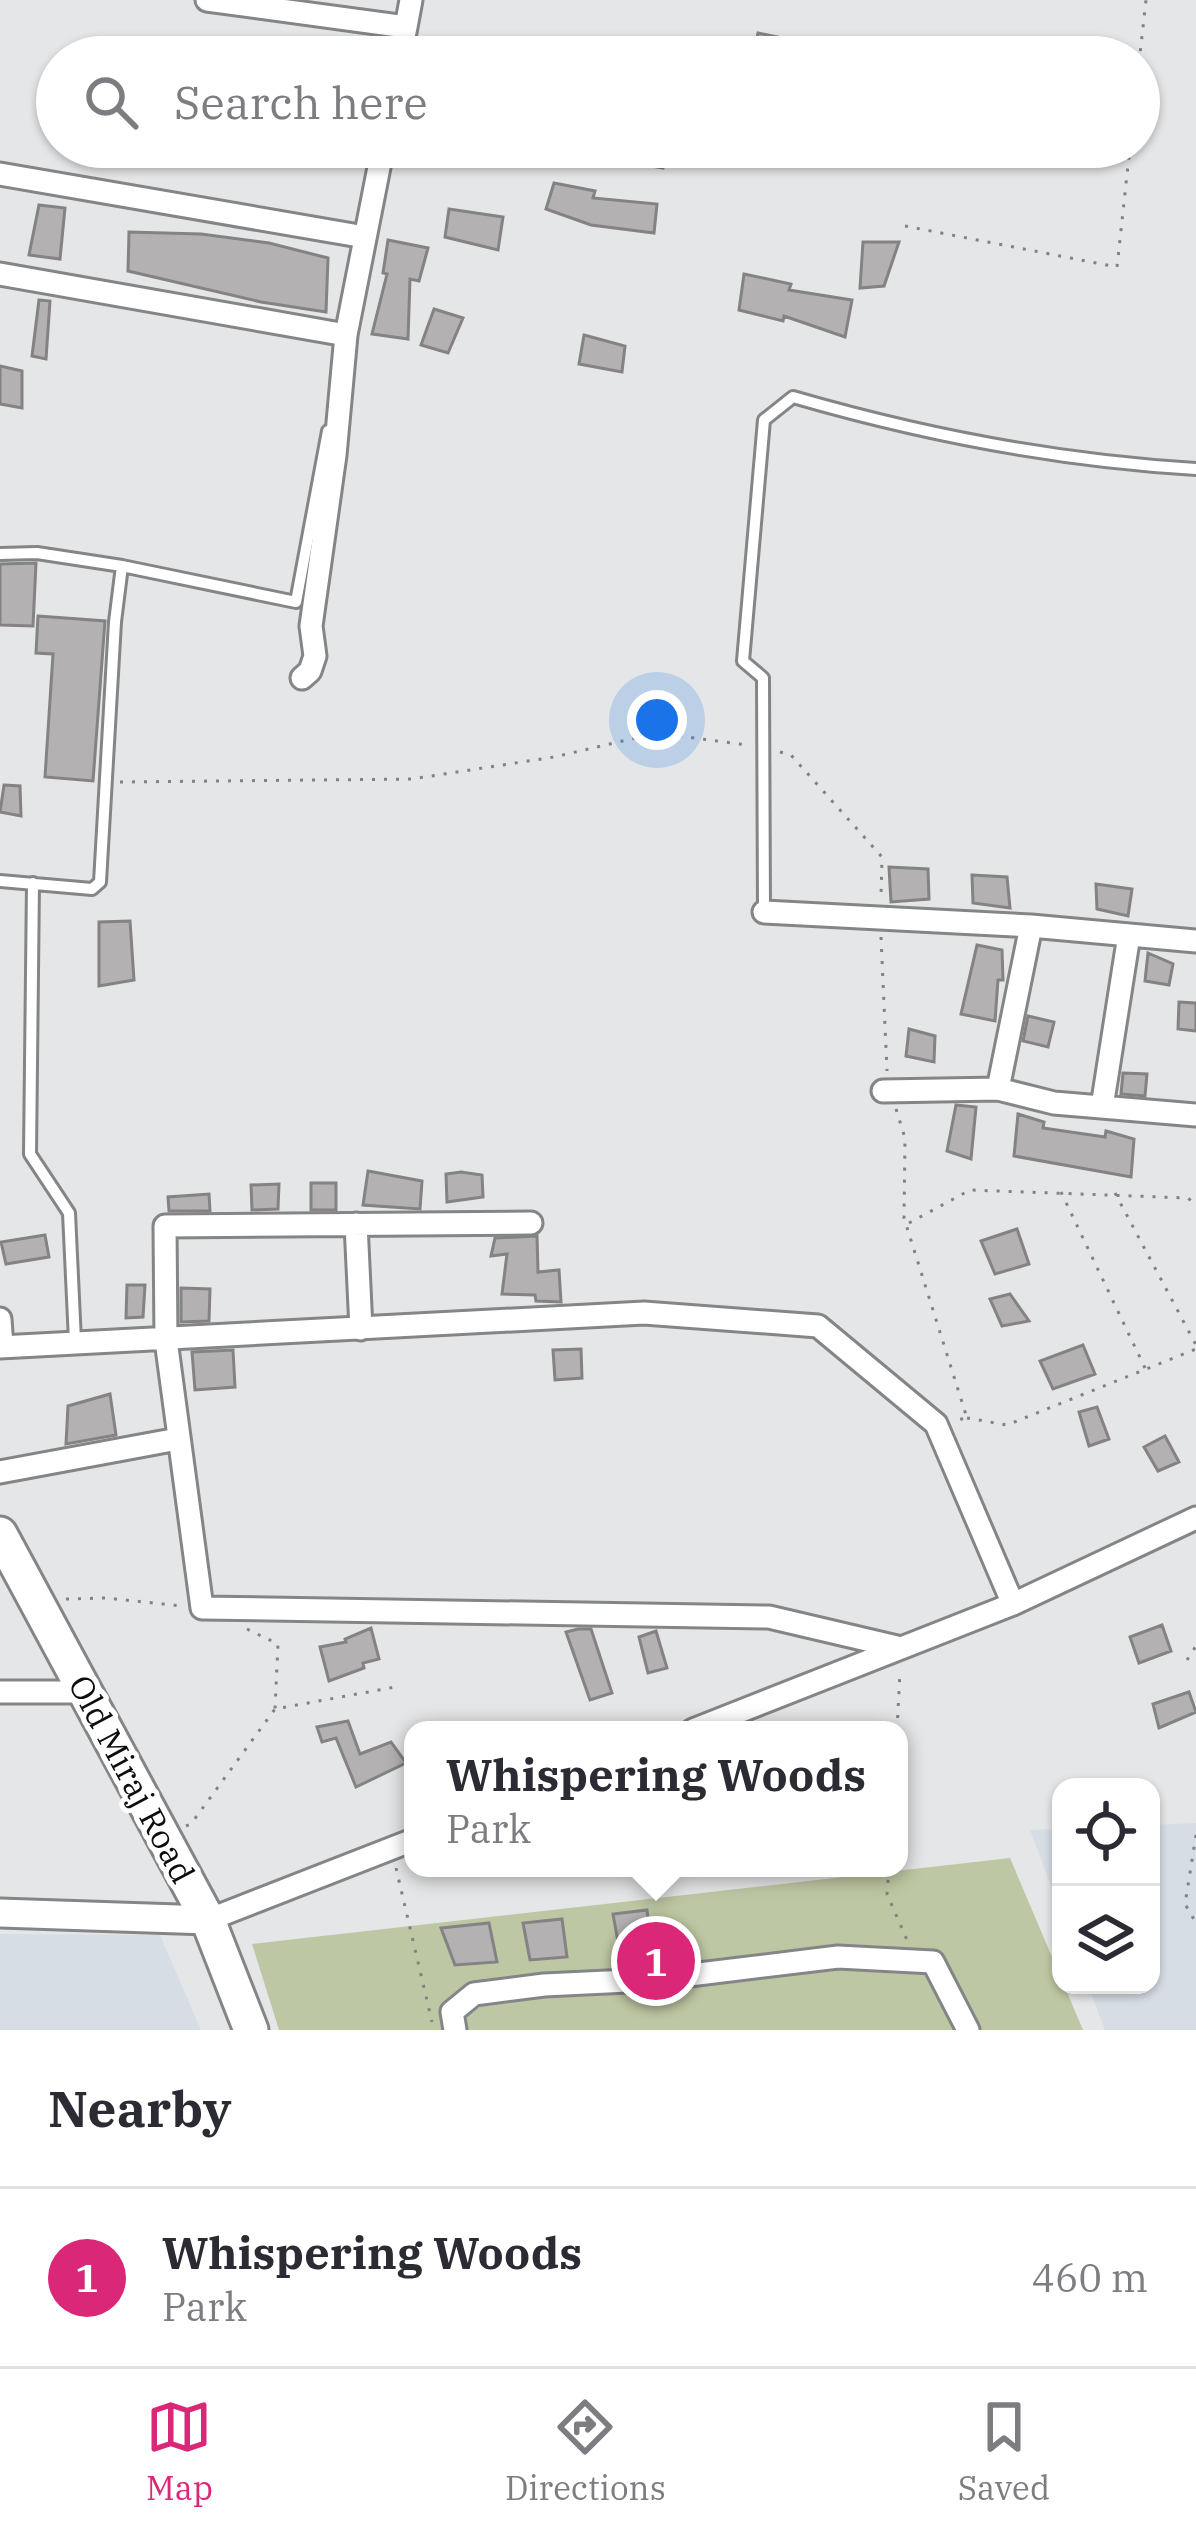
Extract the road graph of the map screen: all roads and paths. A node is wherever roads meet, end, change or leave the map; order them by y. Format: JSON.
{"nodes":[{"id":1,"x":208,"y":0,"type":"edge"},
{"id":2,"x":411,"y":0,"type":"edge"},
{"id":3,"x":1146,"y":0,"type":"edge"},
{"id":4,"x":406,"y":27,"type":"junction"},
{"id":5,"x":404,"y":36,"type":"edge"},
{"id":6,"x":1142,"y":36,"type":"edge"},
{"id":7,"x":379,"y":168,"type":"edge"},
{"id":8,"x":1128,"y":168,"type":"edge"},
{"id":9,"x":0,"y":174,"type":"edge"},
{"id":10,"x":905,"y":226,"type":"dead end"},
{"id":11,"x":365,"y":237,"type":"junction"},
{"id":12,"x":0,"y":274,"type":"edge"},
{"id":13,"x":346,"y":335,"type":"junction"},
{"id":14,"x":1196,"y":469,"type":"edge"},
{"id":15,"x":0,"y":554,"type":"edge"},
{"id":16,"x":122,"y":566,"type":"junction"},
{"id":17,"x":302,"y":678,"type":"dead end"},
{"id":18,"x":763,"y":747,"type":"junction"},
{"id":19,"x":107,"y":782,"type":"junction"},
{"id":20,"x":0,"y":881,"type":"edge"},
{"id":21,"x":33,"y":883,"type":"junction"},
{"id":22,"x":764,"y":912,"type":"joint"},
{"id":23,"x":880,"y":918,"type":"junction"},
{"id":24,"x":1031,"y":926,"type":"junction"},
{"id":25,"x":1130,"y":935,"type":"junction"},
{"id":26,"x":1196,"y":941,"type":"edge"},
{"id":27,"x":998,"y":1089,"type":"junction"},
{"id":28,"x":888,"y":1091,"type":"junction"},
{"id":29,"x":1102,"y":1107,"type":"junction"},
{"id":30,"x":1196,"y":1115,"type":"edge"},
{"id":31,"x":1060,"y":1190,"type":"junction"},
{"id":32,"x":1115,"y":1192,"type":"junction"},
{"id":33,"x":1196,"y":1205,"type":"edge"},
{"id":34,"x":532,"y":1223,"type":"dead end"},
{"id":35,"x":356,"y":1224,"type":"junction"},
{"id":36,"x":906,"y":1224,"type":"junction"},
{"id":37,"x":0,"y":1319,"type":"edge"},
{"id":38,"x":361,"y":1329,"type":"junction"},
{"id":39,"x":166,"y":1340,"type":"junction"},
{"id":40,"x":75,"y":1345,"type":"junction"},
{"id":41,"x":1,"y":1347,"type":"edge"},
{"id":42,"x":1196,"y":1347,"type":"edge"},
{"id":43,"x":1145,"y":1369,"type":"junction"},
{"id":44,"x":967,"y":1418,"type":"junction"},
{"id":45,"x":936,"y":1424,"type":"junction"},
{"id":46,"x":167,"y":1442,"type":"dead end"},
{"id":47,"x":0,"y":1472,"type":"edge"},
{"id":48,"x":1196,"y":1518,"type":"edge"},
{"id":49,"x":0,"y":1534,"type":"edge"},
{"id":50,"x":21,"y":1590,"type":"edge"},
{"id":51,"x":1013,"y":1604,"type":"junction"},
{"id":52,"x":202,"y":1608,"type":"junction"},
{"id":53,"x":240,"y":1626,"type":"dead end"},
{"id":54,"x":1196,"y":1646,"type":"edge"},
{"id":55,"x":902,"y":1648,"type":"junction"},
{"id":56,"x":1186,"y":1660,"type":"dead end"},
{"id":57,"x":401,"y":1686,"type":"dead end"},
{"id":58,"x":0,"y":1692,"type":"edge"},
{"id":59,"x":86,"y":1692,"type":"junction"},
{"id":60,"x":275,"y":1709,"type":"junction"},
{"id":61,"x":716,"y":1721,"type":"edge"},
{"id":62,"x":898,"y":1721,"type":"edge"},
{"id":63,"x":161,"y":1832,"type":"junction"},
{"id":64,"x":1196,"y":1835,"type":"edge"},
{"id":65,"x":402,"y":1844,"type":"edge"},
{"id":66,"x":408,"y":1877,"type":"edge"},
{"id":67,"x":0,"y":1913,"type":"edge"},
{"id":68,"x":208,"y":1920,"type":"junction"},
{"id":69,"x":1196,"y":1923,"type":"edge"},
{"id":70,"x":251,"y":2030,"type":"edge"},
{"id":71,"x":434,"y":2030,"type":"edge"},
{"id":72,"x":455,"y":2030,"type":"edge"},
{"id":73,"x":968,"y":2030,"type":"edge"}],
"edges":[{"from":1,"to":4,"type":"street"},
{"from":2,"to":4,"type":"street"},
{"from":3,"to":6,"type":"path"},
{"from":4,"to":5,"type":"street"},
{"from":7,"to":11,"type":"street"},
{"from":8,"to":10,"type":"path"},
{"from":9,"to":11,"type":"street"},
{"from":11,"to":13,"type":"street"},
{"from":12,"to":13,"type":"street"},
{"from":13,"to":16,"type":"lane"},
{"from":13,"to":17,"type":"street"},
{"from":14,"to":18,"type":"lane"},
{"from":15,"to":16,"type":"lane"},
{"from":16,"to":19,"type":"lane"},
{"from":18,"to":19,"type":"path"},
{"from":18,"to":22,"type":"lane"},
{"from":18,"to":23,"type":"path"},
{"from":19,"to":21,"type":"lane"},
{"from":20,"to":21,"type":"lane"},
{"from":21,"to":40,"type":"lane"},
{"from":22,"to":23,"type":"street"},
{"from":23,"to":24,"type":"street"},
{"from":23,"to":28,"type":"path"},
{"from":24,"to":25,"type":"street"},
{"from":24,"to":27,"type":"street"},
{"from":25,"to":26,"type":"street"},
{"from":25,"to":29,"type":"street"},
{"from":27,"to":28,"type":"street"},
{"from":27,"to":29,"type":"street"},
{"from":28,"to":36,"type":"path"},
{"from":29,"to":30,"type":"street"},
{"from":31,"to":32,"type":"path"},
{"from":31,"to":36,"type":"path"},
{"from":31,"to":43,"type":"path"},
{"from":32,"to":33,"type":"path"},
{"from":32,"to":42,"type":"path"},
{"from":34,"to":35,"type":"street"},
{"from":35,"to":38,"type":"street"},
{"from":35,"to":39,"type":"street"},
{"from":36,"to":44,"type":"path"},
{"from":37,"to":41,"type":"street"},
{"from":38,"to":39,"type":"street"},
{"from":38,"to":45,"type":"street"},
{"from":39,"to":40,"type":"street"},
{"from":39,"to":52,"type":"street"},
{"from":40,"to":41,"type":"street"},
{"from":42,"to":43,"type":"path"},
{"from":43,"to":44,"type":"path"},
{"from":44,"to":45,"type":"path"},
{"from":45,"to":51,"type":"street"},
{"from":46,"to":47,"type":"street"},
{"from":48,"to":51,"type":"street"},
{"from":49,"to":50,"type":"main road","name":"Old Miraj Road"},
{"from":50,"to":52,"type":"path"},
{"from":50,"to":59,"type":"main road","name":"Old Miraj Road"},
{"from":51,"to":55,"type":"street"},
{"from":52,"to":55,"type":"street"},
{"from":53,"to":60,"type":"path"},
{"from":54,"to":56,"type":"path"},
{"from":55,"to":61,"type":"street"},
{"from":55,"to":62,"type":"path"},
{"from":57,"to":60,"type":"path"},
{"from":58,"to":59,"type":"street"},
{"from":59,"to":63,"type":"main road","name":"Old Miraj Road"},
{"from":60,"to":63,"type":"path"},
{"from":63,"to":68,"type":"main road","name":"Old Miraj Road"},
{"from":64,"to":69,"type":"path"},
{"from":65,"to":68,"type":"street"},
{"from":66,"to":71,"type":"path"},
{"from":67,"to":68,"type":"street"},
{"from":68,"to":70,"type":"main road","name":"Old Miraj Road"},
{"from":72,"to":73,"type":"street"}]}
